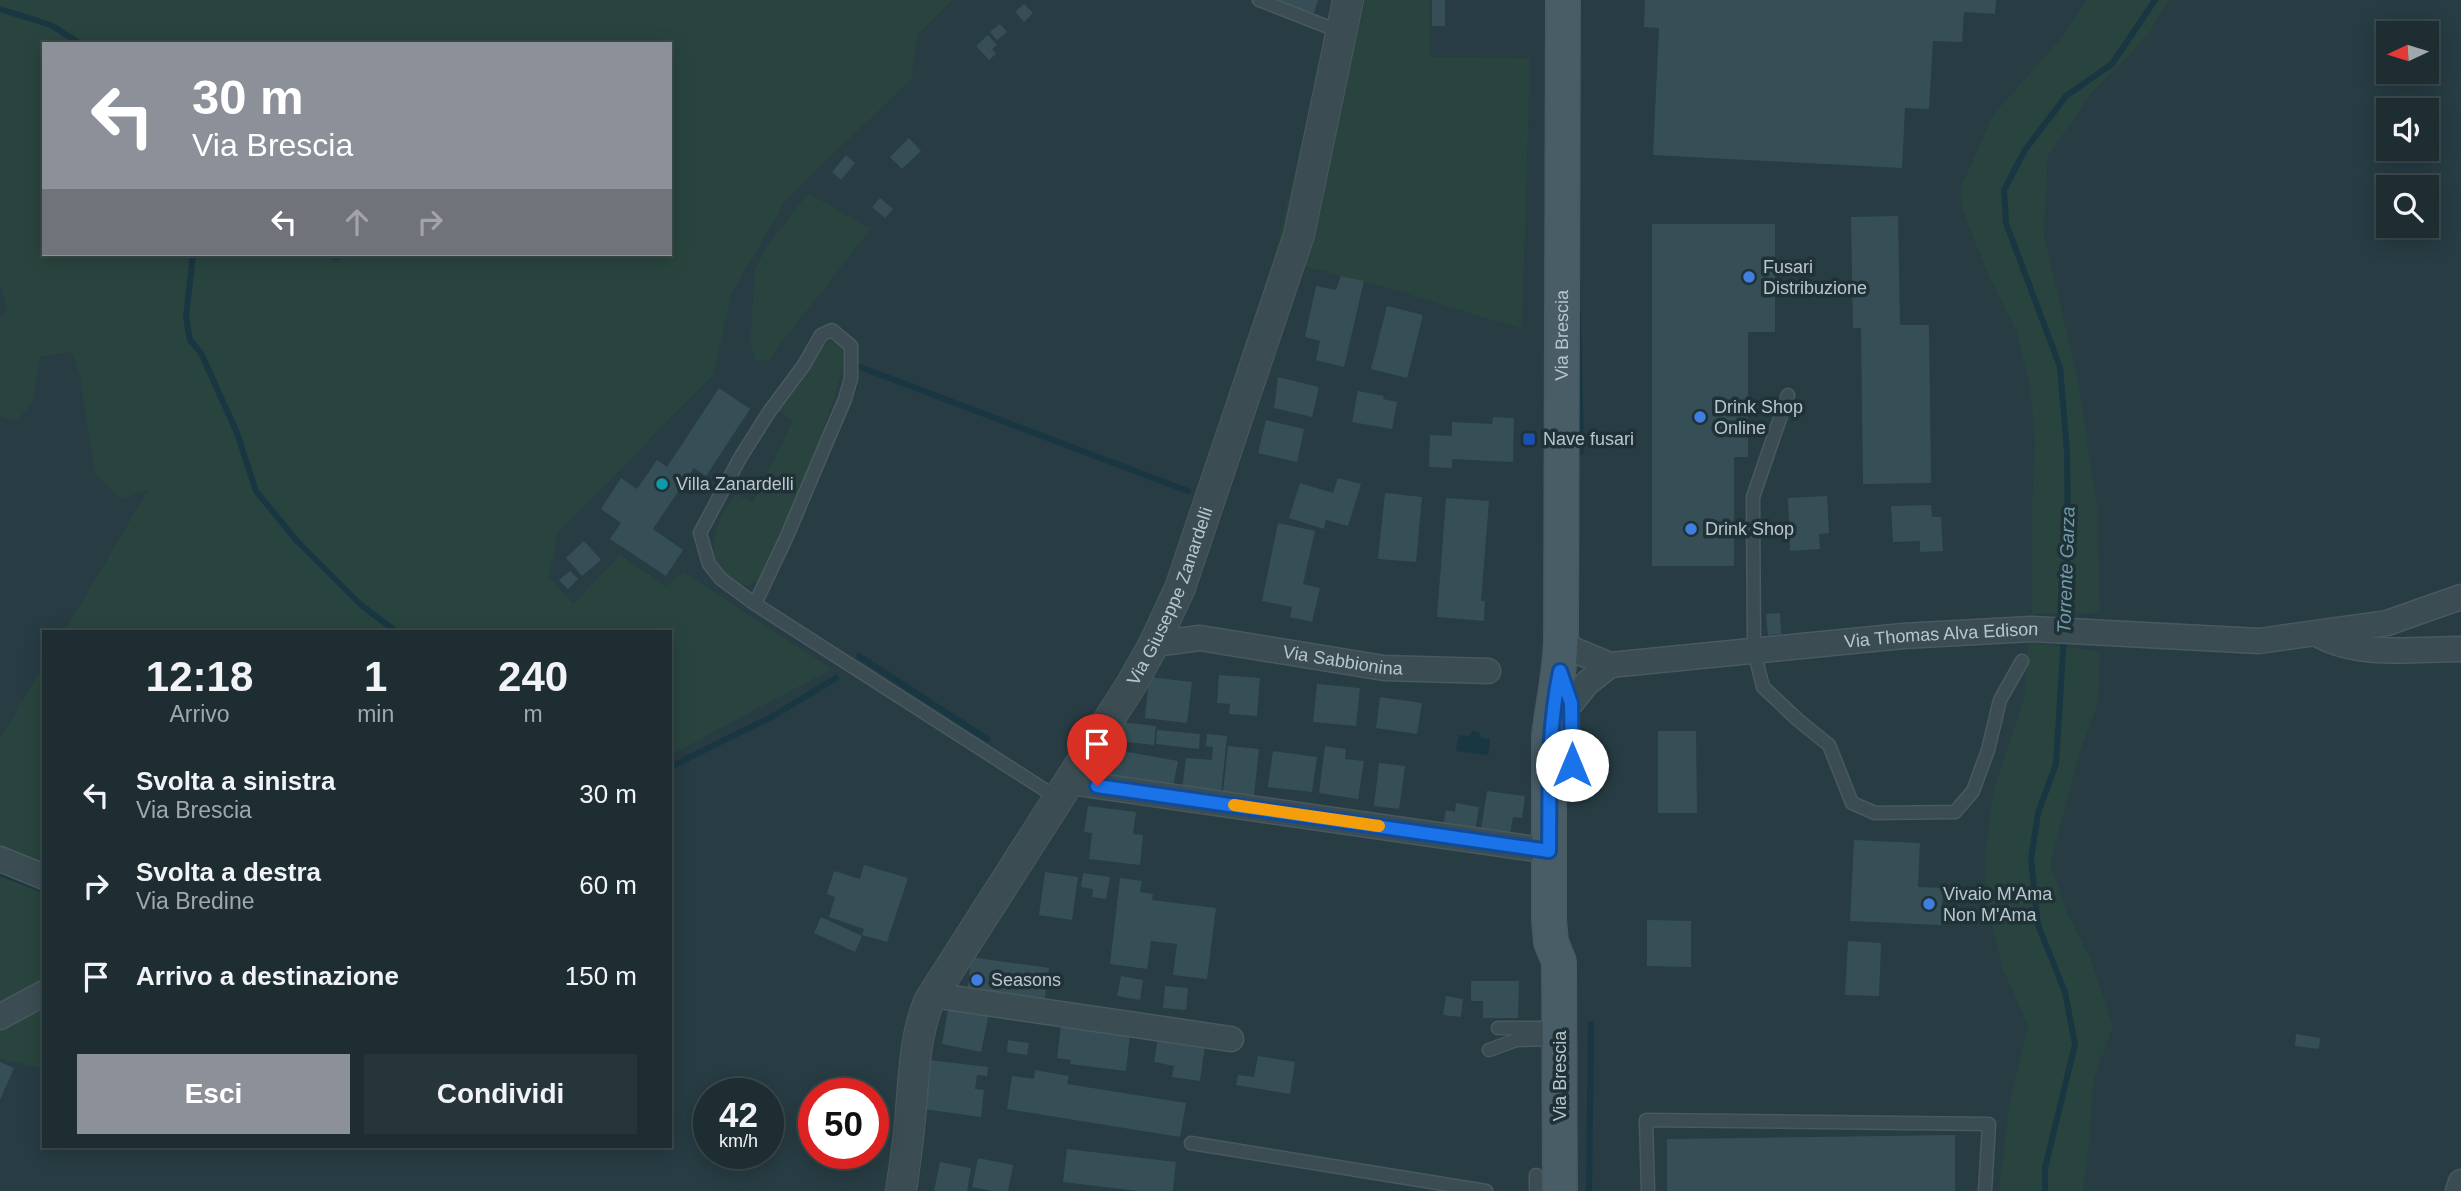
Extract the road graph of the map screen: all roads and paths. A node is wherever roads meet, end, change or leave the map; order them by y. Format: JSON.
{"nodes":[{"id":1,"x":1259,"y":0,"type":"edge"},
{"id":2,"x":1348,"y":0,"type":"edge"},
{"id":3,"x":1563,"y":0,"type":"edge"},
{"id":4,"x":1341,"y":33,"type":"junction"},
{"id":5,"x":1788,"y":395,"type":"dead end"},
{"id":6,"x":1563,"y":419,"type":"junction"},
{"id":7,"x":2461,"y":597,"type":"edge"},
{"id":8,"x":755,"y":604,"type":"junction"},
{"id":9,"x":1171,"y":609,"type":"junction"},
{"id":10,"x":2396,"y":620,"type":"junction"},
{"id":11,"x":2317,"y":634,"type":"junction"},
{"id":12,"x":1200,"y":638,"type":"junction"},
{"id":13,"x":1154,"y":644,"type":"junction"},
{"id":14,"x":2412,"y":649,"type":"junction"},
{"id":15,"x":2461,"y":649,"type":"edge"},
{"id":16,"x":1754,"y":651,"type":"junction"},
{"id":17,"x":1561,"y":656,"type":"junction"},
{"id":18,"x":2022,"y":661,"type":"dead end"},
{"id":19,"x":1610,"y":665,"type":"junction"},
{"id":20,"x":1488,"y":671,"type":"dead end"},
{"id":21,"x":1571,"y":703,"type":"junction"},
{"id":22,"x":1065,"y":790,"type":"junction"},
{"id":23,"x":1549,"y":851,"type":"junction"},
{"id":24,"x":0,"y":859,"type":"edge"},
{"id":25,"x":42,"y":876,"type":"edge"},
{"id":26,"x":1559,"y":961,"type":"junction"},
{"id":27,"x":42,"y":994,"type":"edge"},
{"id":28,"x":932,"y":995,"type":"junction"},
{"id":29,"x":0,"y":1017,"type":"edge"},
{"id":30,"x":1498,"y":1028,"type":"dead end"},
{"id":31,"x":1560,"y":1034,"type":"junction"},
{"id":32,"x":1231,"y":1039,"type":"dead end"},
{"id":33,"x":1489,"y":1050,"type":"dead end"},
{"id":34,"x":1191,"y":1143,"type":"dead end"},
{"id":35,"x":2461,"y":1182,"type":"edge"},
{"id":36,"x":1548,"y":1183,"type":"edge"},
{"id":37,"x":901,"y":1191,"type":"edge"},
{"id":38,"x":1486,"y":1191,"type":"edge"},
{"id":39,"x":1536,"y":1191,"type":"edge"},
{"id":40,"x":1648,"y":1191,"type":"edge"},
{"id":41,"x":1985,"y":1191,"type":"edge"},
{"id":42,"x":2458,"y":1191,"type":"edge"}],
"edges":[{"from":1,"to":4,"type":"lane"},
{"from":2,"to":4,"type":"street","name":"Via Giuseppe Zanardelli"},
{"from":3,"to":6,"type":"main road","name":"Via Brescia"},
{"from":4,"to":9,"type":"street","name":"Via Giuseppe Zanardelli"},
{"from":5,"to":16,"type":"lane"},
{"from":6,"to":17,"type":"main road","name":"Via Brescia"},
{"from":6,"to":19,"type":"street"},
{"from":7,"to":10,"type":"street","name":"Via Thomas Alva Edison"},
{"from":8,"to":8,"type":"lane"},
{"from":8,"to":22,"type":"lane"},
{"from":9,"to":12,"type":"street"},
{"from":9,"to":13,"type":"street","name":"Via Giuseppe Zanardelli"},
{"from":10,"to":11,"type":"street","name":"Via Thomas Alva Edison"},
{"from":10,"to":14,"type":"street"},
{"from":11,"to":14,"type":"street"},
{"from":11,"to":16,"type":"street","name":"Via Thomas Alva Edison"},
{"from":12,"to":13,"type":"street","name":"Via Sabbionina"},
{"from":12,"to":20,"type":"street","name":"Via Sabbionina"},
{"from":13,"to":22,"type":"street","name":"Via Giuseppe Zanardelli"},
{"from":14,"to":15,"type":"street"},
{"from":16,"to":18,"type":"lane"},
{"from":16,"to":19,"type":"street","name":"Via Thomas Alva Edison"},
{"from":17,"to":19,"type":"street","name":"Via Thomas Alva Edison"},
{"from":17,"to":21,"type":"main road","name":"Via Brescia"},
{"from":17,"to":23,"type":"main road","name":"Via Brescia"},
{"from":19,"to":21,"type":"street"},
{"from":21,"to":26,"type":"main road","name":"Via Brescia"},
{"from":22,"to":23,"type":"street"},
{"from":22,"to":28,"type":"street","name":"Via Giuseppe Zanardelli"},
{"from":23,"to":26,"type":"main road","name":"Via Brescia"},
{"from":24,"to":25,"type":"street"},
{"from":26,"to":31,"type":"main road","name":"Via Brescia"},
{"from":27,"to":29,"type":"street"},
{"from":28,"to":32,"type":"street"},
{"from":28,"to":37,"type":"street","name":"Via Giuseppe Zanardelli"},
{"from":30,"to":31,"type":"lane"},
{"from":31,"to":33,"type":"lane"},
{"from":31,"to":36,"type":"main road","name":"Via Brescia"},
{"from":34,"to":38,"type":"lane"},
{"from":35,"to":42,"type":"street"},
{"from":36,"to":39,"type":"lane"},
{"from":40,"to":41,"type":"lane"}]}
